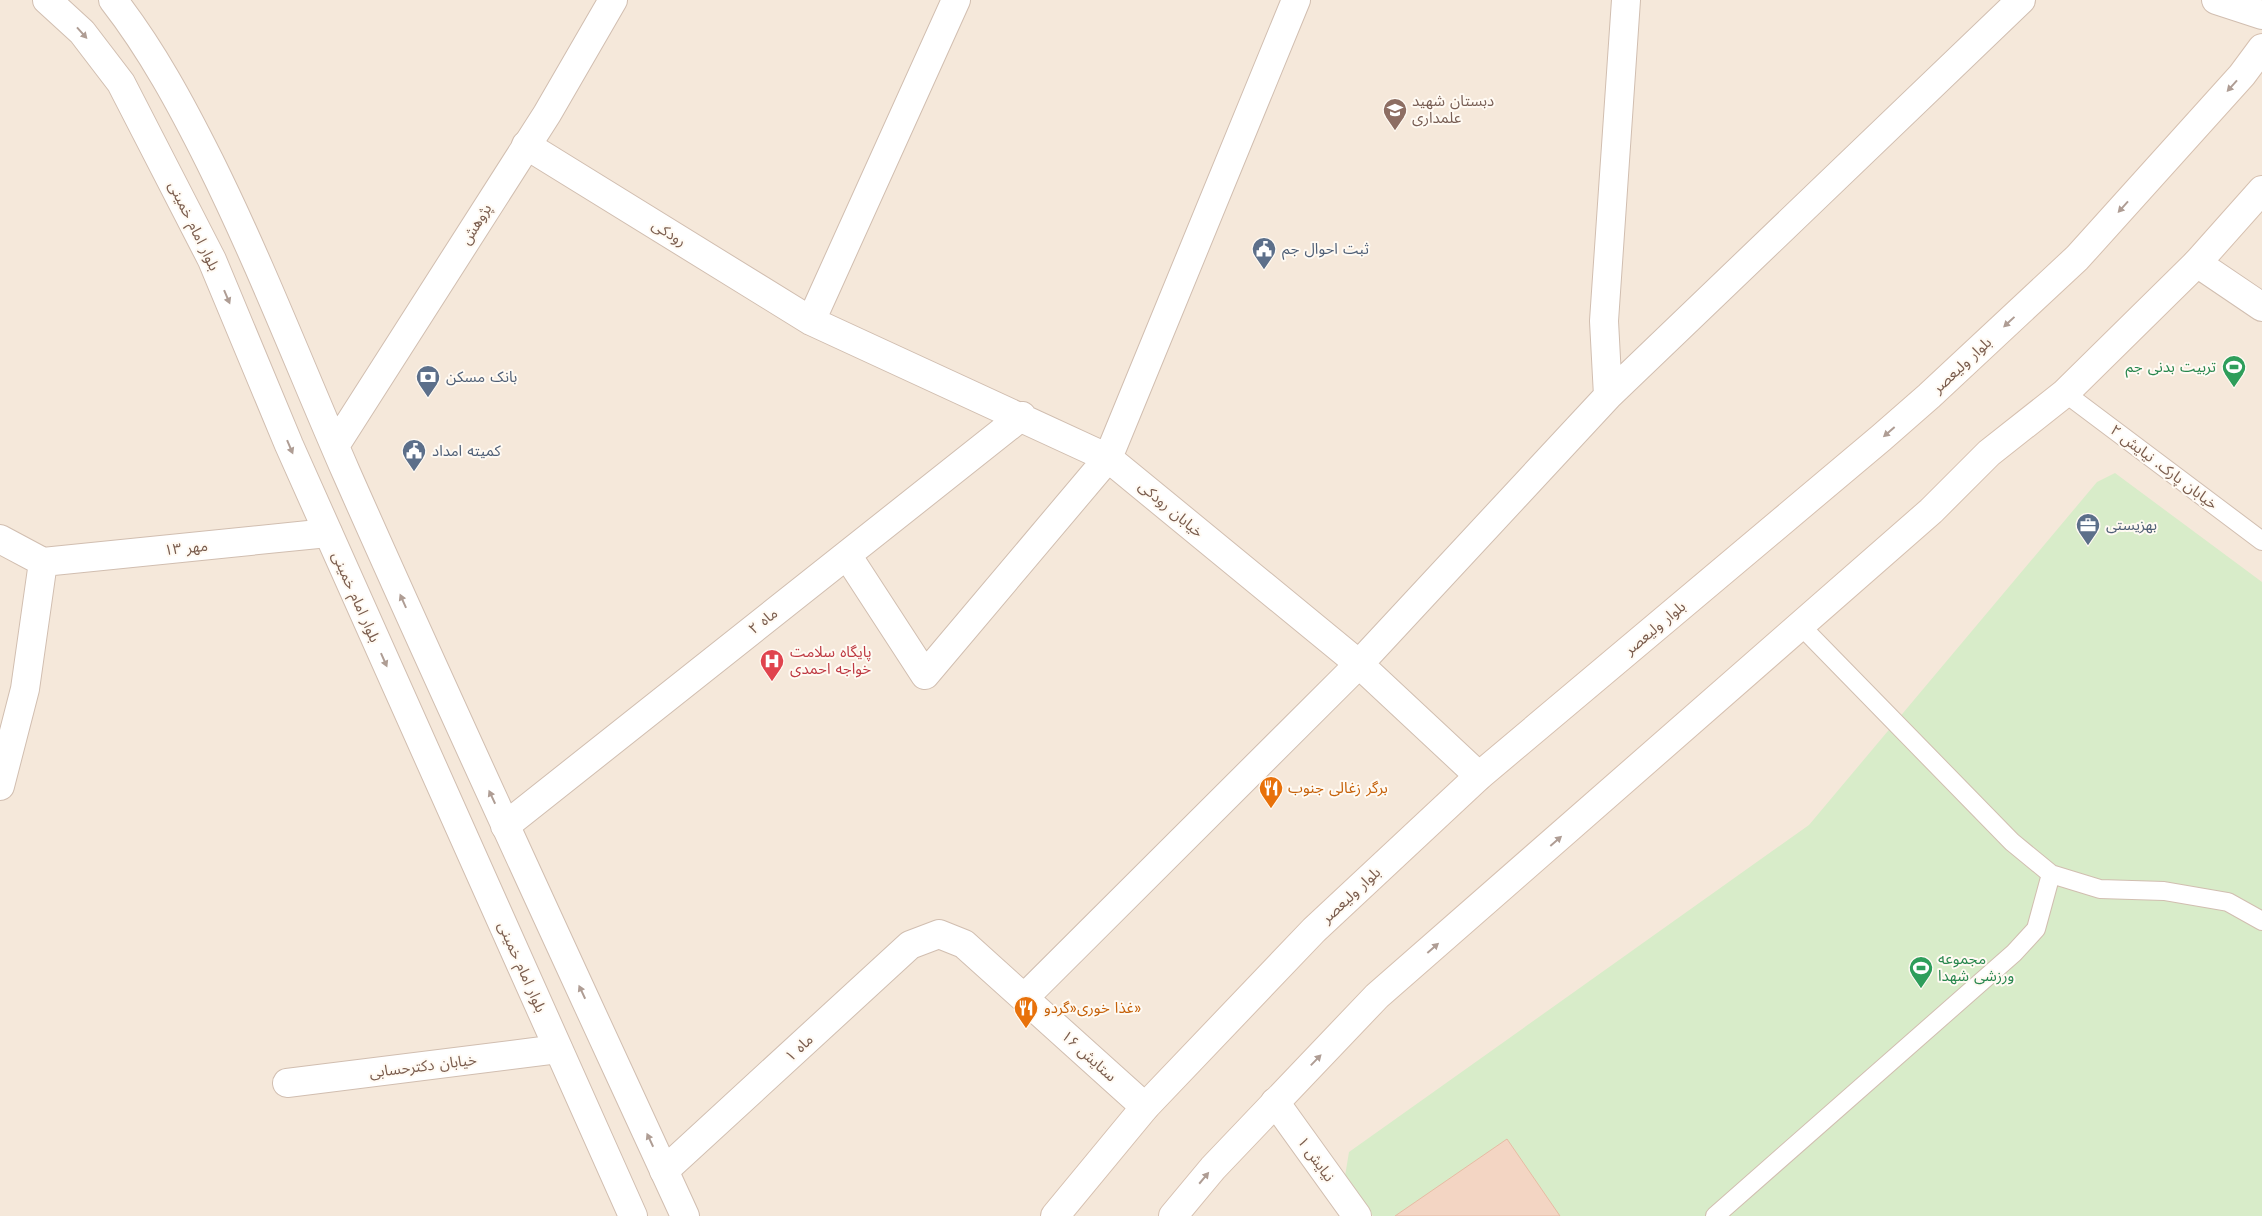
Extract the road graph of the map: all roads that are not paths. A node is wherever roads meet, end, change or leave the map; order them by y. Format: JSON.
{"nodes":[{"id":1,"x":47,"y":0,"type":"edge"},
{"id":2,"x":114,"y":0,"type":"edge"},
{"id":3,"x":613,"y":0,"type":"edge"},
{"id":4,"x":956,"y":0,"type":"edge"},
{"id":5,"x":1296,"y":0,"type":"edge"},
{"id":6,"x":1626,"y":0,"type":"edge"},
{"id":7,"x":2021,"y":0,"type":"edge"},
{"id":8,"x":2216,"y":0,"type":"edge"},
{"id":9,"x":2262,"y":15,"type":"edge"},
{"id":10,"x":2262,"y":48,"type":"edge"},
{"id":11,"x":526,"y":145,"type":"junction"},
{"id":12,"x":2262,"y":190,"type":"edge"},
{"id":13,"x":2197,"y":263,"type":"junction"},
{"id":14,"x":2262,"y":307,"type":"edge"},
{"id":15,"x":811,"y":321,"type":"junction"},
{"id":16,"x":2065,"y":393,"type":"junction"},
{"id":17,"x":1608,"y":396,"type":"junction"},
{"id":18,"x":1022,"y":416,"type":"junction"},
{"id":19,"x":335,"y":446,"type":"junction"},
{"id":20,"x":1108,"y":458,"type":"junction"},
{"id":21,"x":328,"y":534,"type":"junction"},
{"id":22,"x":0,"y":538,"type":"edge"},
{"id":23,"x":2262,"y":541,"type":"edge"},
{"id":24,"x":847,"y":555,"type":"junction"},
{"id":25,"x":43,"y":562,"type":"junction"},
{"id":26,"x":1801,"y":626,"type":"junction"},
{"id":27,"x":1359,"y":664,"type":"junction"},
{"id":28,"x":1479,"y":776,"type":"junction"},
{"id":29,"x":2,"y":777,"type":"edge"},
{"id":30,"x":505,"y":826,"type":"junction"},
{"id":31,"x":2051,"y":874,"type":"junction"},
{"id":32,"x":2262,"y":921,"type":"edge"},
{"id":33,"x":939,"y":934,"type":"joint"},
{"id":34,"x":1024,"y":998,"type":"junction"},
{"id":35,"x":558,"y":1049,"type":"junction"},
{"id":36,"x":288,"y":1083,"type":"dead end"},
{"id":37,"x":1275,"y":1102,"type":"junction"},
{"id":38,"x":1145,"y":1107,"type":"junction"},
{"id":39,"x":664,"y":1171,"type":"junction"},
{"id":40,"x":633,"y":1216,"type":"edge"},
{"id":41,"x":685,"y":1216,"type":"edge"},
{"id":42,"x":1055,"y":1216,"type":"edge"},
{"id":43,"x":1173,"y":1216,"type":"edge"},
{"id":44,"x":1357,"y":1216,"type":"edge"},
{"id":45,"x":1715,"y":1216,"type":"edge"}],
"edges":[{"from":1,"to":21,"type":"street","name":"بلوار امام خمینی","one_way":true},
{"from":2,"to":19,"type":"street"},
{"from":3,"to":11,"type":"street","name":"پژوهش"},
{"from":4,"to":15,"type":"street"},
{"from":5,"to":20,"type":"street"},
{"from":6,"to":17,"type":"street"},
{"from":7,"to":17,"type":"street"},
{"from":8,"to":9,"type":"street"},
{"from":10,"to":28,"type":"street","name":"بلوار ولیعصر","one_way":true},
{"from":11,"to":15,"type":"street","name":"رودکی"},
{"from":11,"to":19,"type":"street","name":"پژوهش"},
{"from":12,"to":13,"type":"street"},
{"from":13,"to":14,"type":"street"},
{"from":13,"to":16,"type":"street"},
{"from":15,"to":18,"type":"street","name":"خیابان رودکی"},
{"from":16,"to":23,"type":"lane","name":"خیابان پارک. نیایش ۲"},
{"from":16,"to":26,"type":"street"},
{"from":17,"to":27,"type":"street"},
{"from":18,"to":20,"type":"street","name":"خیابان رودکی"},
{"from":18,"to":24,"type":"street","name":"ماه ۲"},
{"from":30,"to":19,"type":"street","one_way":true},
{"from":20,"to":24,"type":"street"},
{"from":20,"to":27,"type":"street","name":"خیابان رودکی"},
{"from":21,"to":25,"type":"street","name":"مهر ۱۳"},
{"from":21,"to":35,"type":"street","name":"بلوار امام خمینی","one_way":true},
{"from":22,"to":25,"type":"street"},
{"from":24,"to":30,"type":"street","name":"ماه ۲"},
{"from":25,"to":29,"type":"street"},
{"from":26,"to":31,"type":"lane"},
{"from":37,"to":26,"type":"street","one_way":true},
{"from":27,"to":28,"type":"street","name":"خیابان رودکی"},
{"from":27,"to":34,"type":"street"},
{"from":28,"to":38,"type":"street","name":"بلوار ولیعصر"},
{"from":39,"to":30,"type":"street","one_way":true},
{"from":31,"to":32,"type":"lane"},
{"from":31,"to":45,"type":"lane"},
{"from":33,"to":34,"type":"street","name":"ستایش ۱۶"},
{"from":33,"to":39,"type":"street","name":"ماه ۱"},
{"from":34,"to":38,"type":"street","name":"ستایش ۱۶"},
{"from":35,"to":36,"type":"street","name":"خیابان دکترحسابی"},
{"from":35,"to":40,"type":"street","name":"بلوار امام خمینی"},
{"from":43,"to":37,"type":"street","one_way":true},
{"from":37,"to":44,"type":"street","name":"نیایش ۱"},
{"from":38,"to":42,"type":"street","name":"بلوار ولیعصر"},
{"from":39,"to":41,"type":"street"}]}
